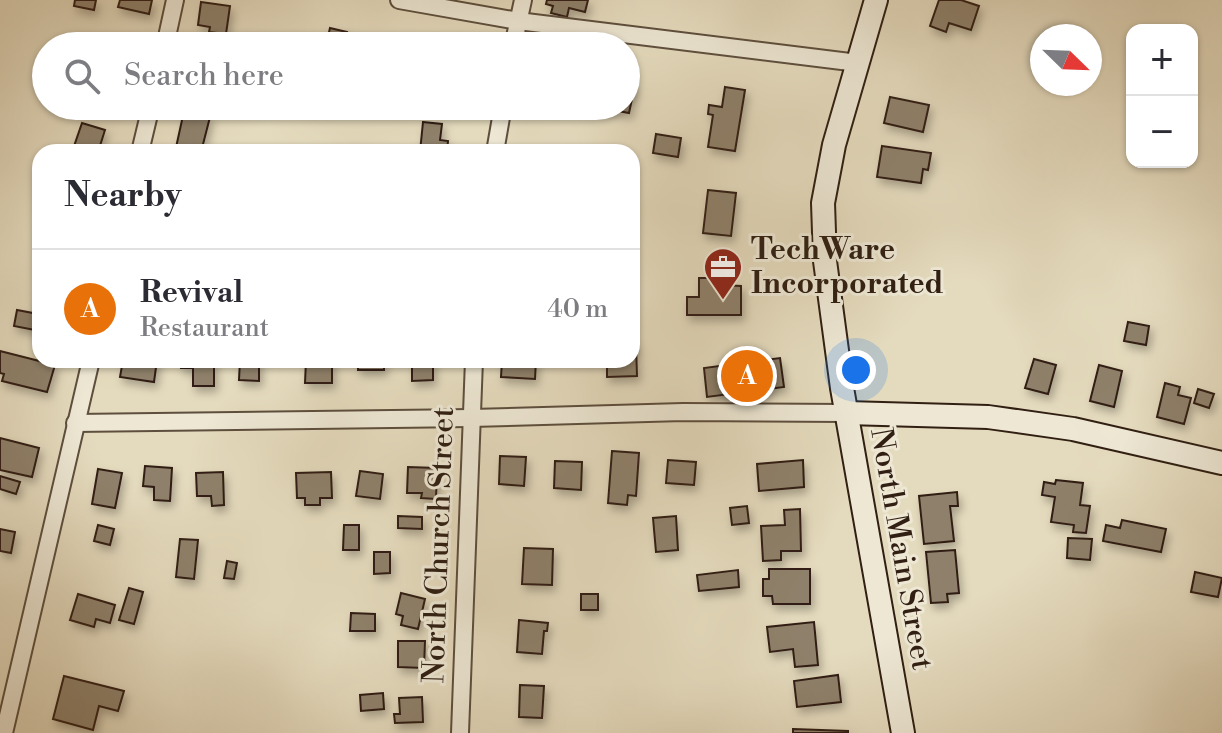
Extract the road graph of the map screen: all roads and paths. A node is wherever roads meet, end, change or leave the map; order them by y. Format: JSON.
{"nodes":[{"id":1,"x":175,"y":0,"type":"edge"},
{"id":2,"x":399,"y":0,"type":"edge"},
{"id":3,"x":523,"y":0,"type":"edge"},
{"id":4,"x":876,"y":0,"type":"edge"},
{"id":5,"x":518,"y":21,"type":"junction"},
{"id":6,"x":168,"y":32,"type":"edge"},
{"id":7,"x":516,"y":32,"type":"edge"},
{"id":8,"x":607,"y":32,"type":"edge"},
{"id":9,"x":640,"y":36,"type":"edge"},
{"id":10,"x":858,"y":63,"type":"junction"},
{"id":11,"x":148,"y":120,"type":"edge"},
{"id":12,"x":501,"y":120,"type":"edge"},
{"id":13,"x":142,"y":144,"type":"edge"},
{"id":14,"x":496,"y":144,"type":"edge"},
{"id":15,"x":89,"y":368,"type":"edge"},
{"id":16,"x":474,"y":368,"type":"edge"},
{"id":17,"x":847,"y":413,"type":"junction"},
{"id":18,"x":471,"y":418,"type":"junction"},
{"id":19,"x":75,"y":423,"type":"junction"},
{"id":20,"x":1222,"y":463,"type":"edge"},
{"id":21,"x":4,"y":733,"type":"edge"},
{"id":22,"x":460,"y":733,"type":"edge"},
{"id":23,"x":903,"y":733,"type":"edge"}],
"edges":[{"from":1,"to":6,"type":"street"},
{"from":2,"to":5,"type":"street"},
{"from":3,"to":5,"type":"street"},
{"from":4,"to":10,"type":"main road","name":"North Main Street"},
{"from":5,"to":7,"type":"street"},
{"from":5,"to":8,"type":"street"},
{"from":9,"to":10,"type":"street"},
{"from":10,"to":17,"type":"main road","name":"North Main Street"},
{"from":11,"to":13,"type":"street"},
{"from":12,"to":14,"type":"street"},
{"from":15,"to":19,"type":"street"},
{"from":16,"to":18,"type":"street","name":"North Church Street"},
{"from":17,"to":18,"type":"street"},
{"from":17,"to":20,"type":"main road"},
{"from":17,"to":23,"type":"main road","name":"North Main Street"},
{"from":18,"to":19,"type":"street"},
{"from":18,"to":22,"type":"street","name":"North Church Street"},
{"from":19,"to":21,"type":"street"}]}
